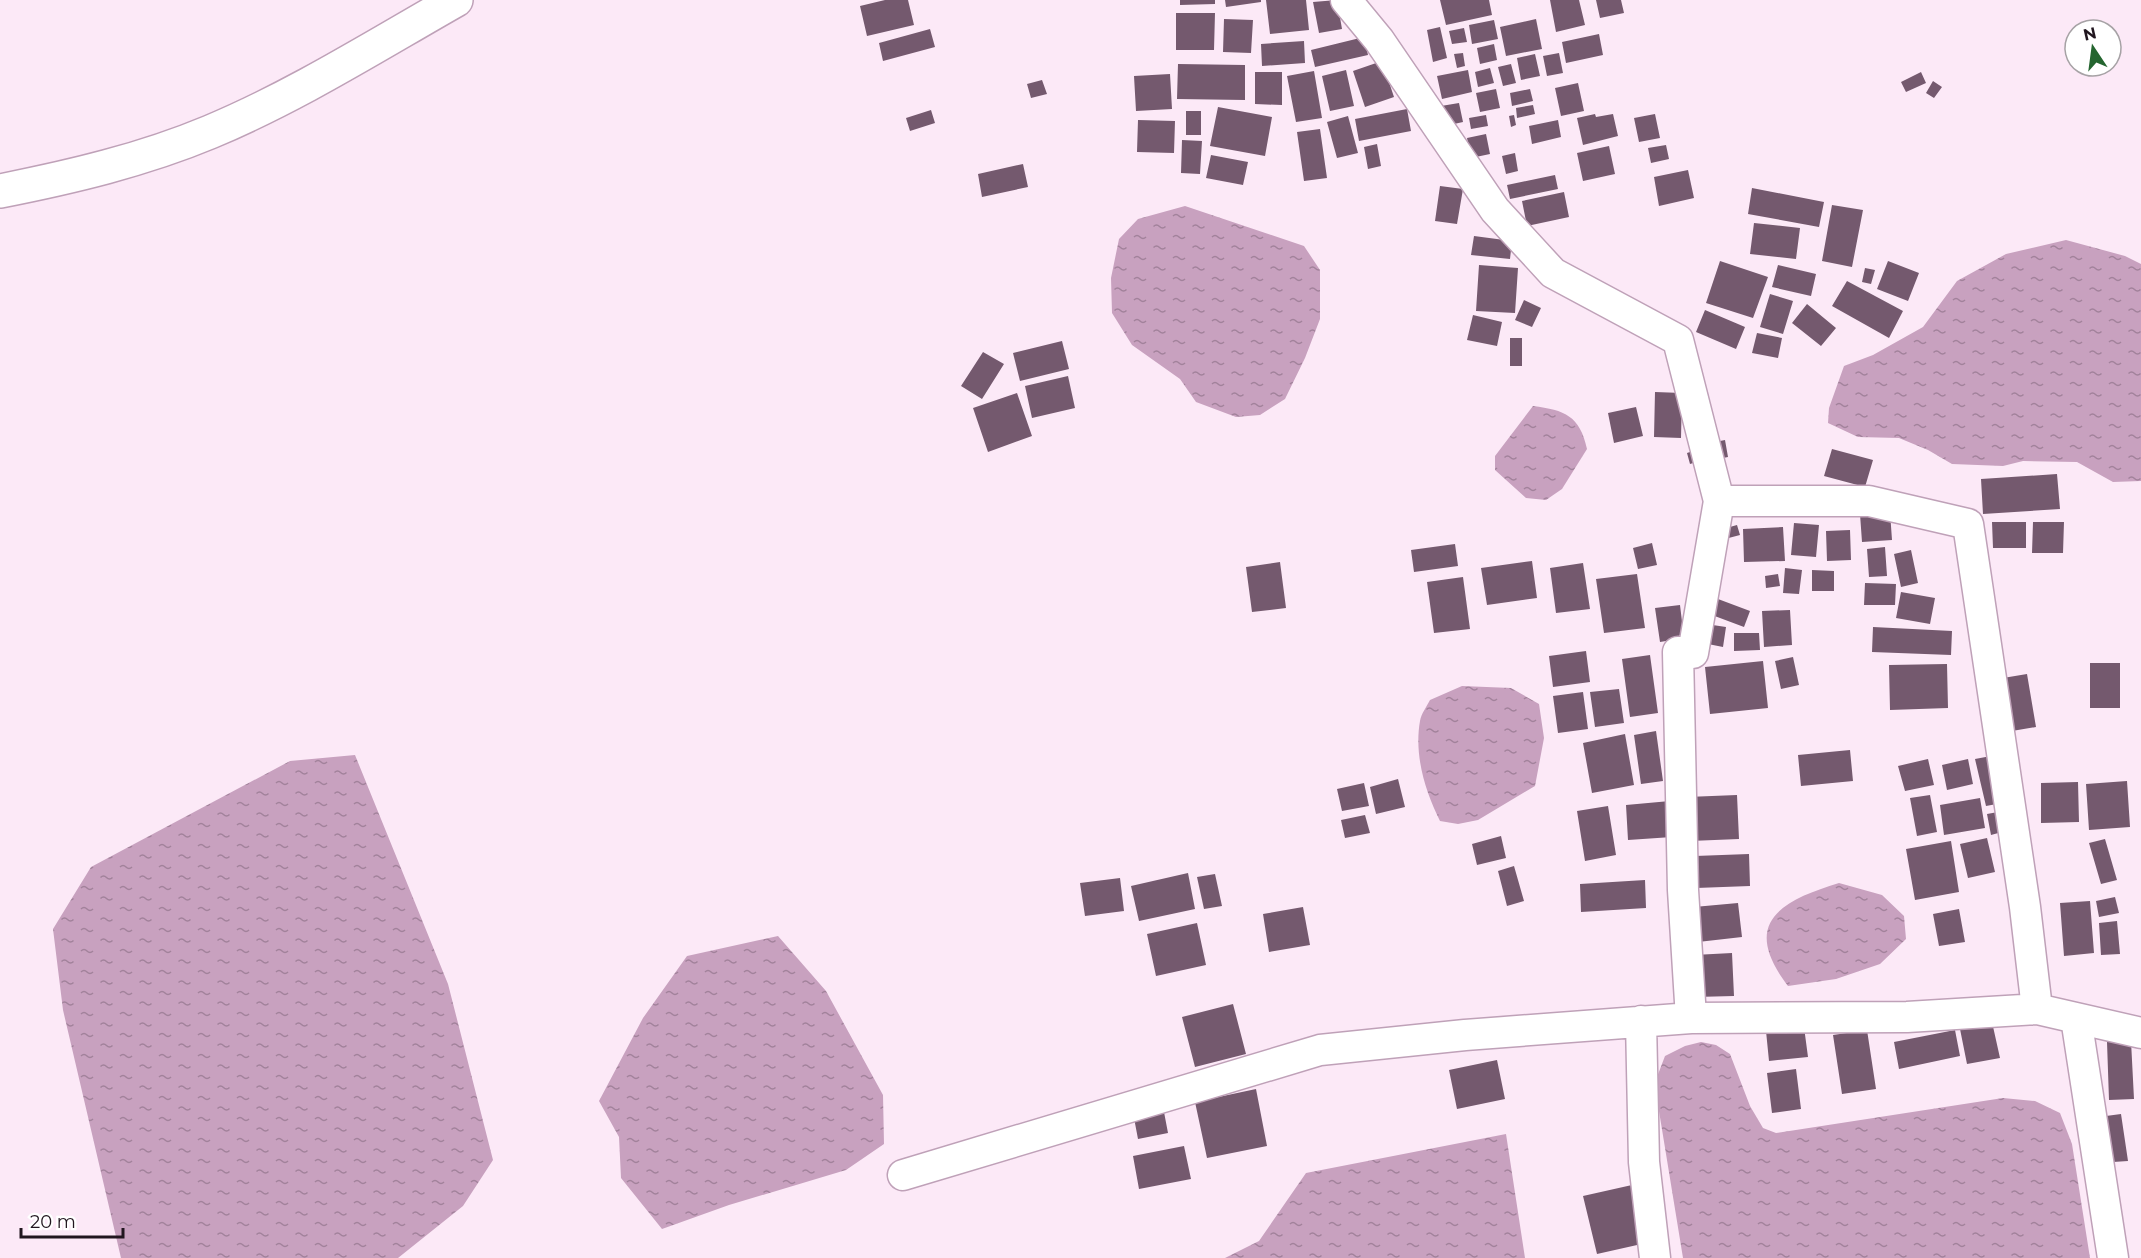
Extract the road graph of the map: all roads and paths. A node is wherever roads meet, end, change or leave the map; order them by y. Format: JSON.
{"nodes":[{"id":1,"x":456,"y":0,"type":"edge"},
{"id":2,"x":1346,"y":0,"type":"edge"},
{"id":3,"x":0,"y":191,"type":"edge"},
{"id":4,"x":1719,"y":501,"type":"junction"},
{"id":5,"x":2037,"y":1009,"type":"junction"},
{"id":6,"x":1691,"y":1018,"type":"junction"},
{"id":7,"x":2076,"y":1018,"type":"junction"},
{"id":8,"x":1641,"y":1021,"type":"junction"},
{"id":9,"x":2141,"y":1033,"type":"edge"},
{"id":10,"x":903,"y":1175,"type":"dead end"},
{"id":11,"x":1655,"y":1258,"type":"edge"},
{"id":12,"x":2113,"y":1258,"type":"edge"}],
"edges":[{"from":1,"to":3,"type":"street"},
{"from":2,"to":4,"type":"street"},
{"from":4,"to":5,"type":"street"},
{"from":4,"to":6,"type":"street"},
{"from":5,"to":6,"type":"street"},
{"from":5,"to":7,"type":"street"},
{"from":6,"to":8,"type":"street"},
{"from":7,"to":9,"type":"street"},
{"from":7,"to":12,"type":"street"},
{"from":8,"to":10,"type":"street"},
{"from":8,"to":11,"type":"street"}]}
